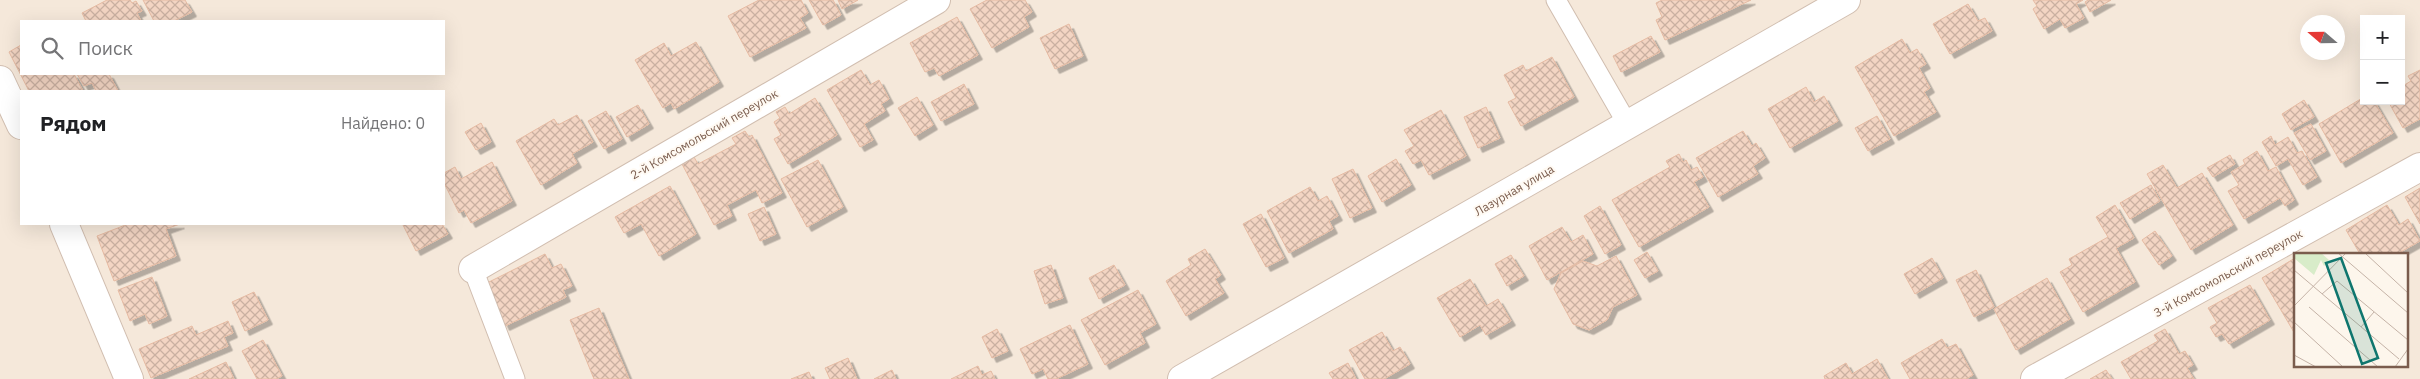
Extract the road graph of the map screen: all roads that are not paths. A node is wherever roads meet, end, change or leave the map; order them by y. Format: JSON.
{"nodes":[{"id":1,"x":936,"y":0,"type":"edge"},
{"id":2,"x":1556,"y":0,"type":"edge"},
{"id":3,"x":1846,"y":0,"type":"edge"},
{"id":4,"x":0,"y":80,"type":"edge"},
{"id":5,"x":20,"y":123,"type":"edge"},
{"id":6,"x":1628,"y":124,"type":"junction"},
{"id":7,"x":2420,"y":167,"type":"edge"},
{"id":8,"x":64,"y":225,"type":"edge"},
{"id":9,"x":473,"y":269,"type":"joint"},
{"id":10,"x":130,"y":379,"type":"edge"},
{"id":11,"x":515,"y":379,"type":"edge"},
{"id":12,"x":1182,"y":379,"type":"edge"},
{"id":13,"x":2035,"y":379,"type":"edge"}],
"edges":[{"from":1,"to":9,"type":"street","name":"2-й Комсомольский переулок"},
{"from":2,"to":6,"type":"lane"},
{"from":3,"to":6,"type":"street","name":"Лазурная улица"},
{"from":4,"to":5,"type":"street"},
{"from":6,"to":12,"type":"street","name":"Лазурная улица"},
{"from":7,"to":13,"type":"street","name":"3-й Комсомольский переулок"},
{"from":8,"to":10,"type":"street"},
{"from":9,"to":11,"type":"lane"}]}
